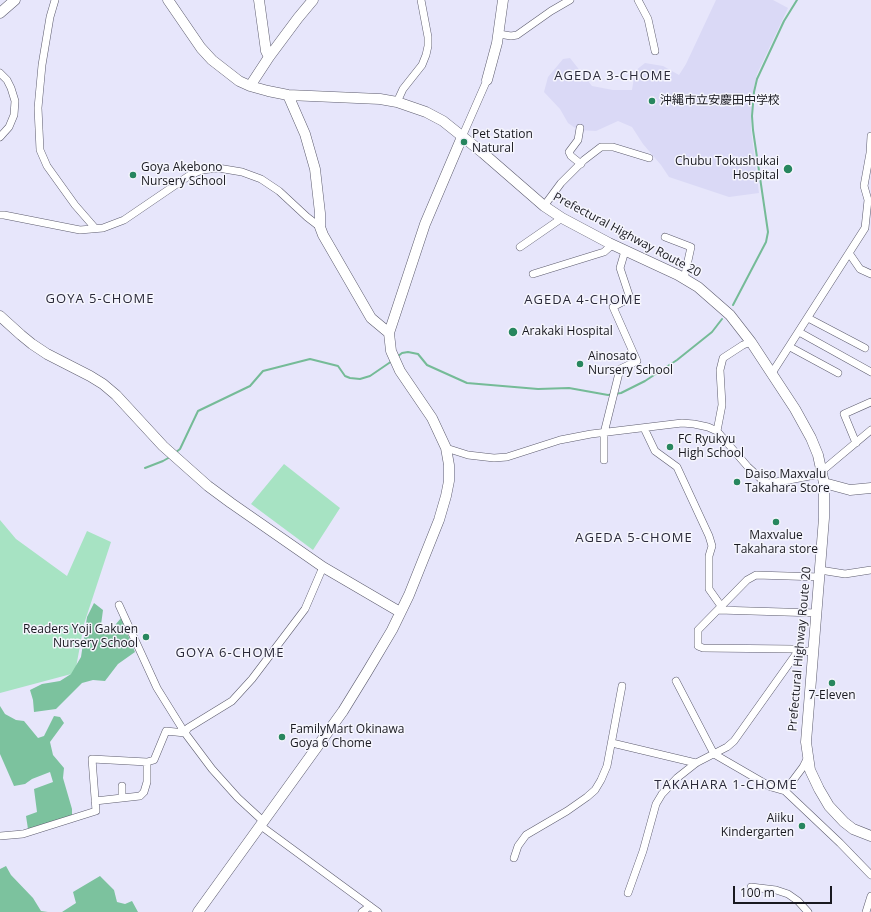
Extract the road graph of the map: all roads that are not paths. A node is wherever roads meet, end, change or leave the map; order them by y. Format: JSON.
{"nodes":[{"id":1,"x":15,"y":0,"type":"edge"},
{"id":2,"x":55,"y":0,"type":"edge"},
{"id":3,"x":168,"y":0,"type":"edge"},
{"id":4,"x":259,"y":0,"type":"edge"},
{"id":5,"x":313,"y":0,"type":"edge"},
{"id":6,"x":421,"y":0,"type":"edge"},
{"id":7,"x":503,"y":0,"type":"edge"},
{"id":8,"x":570,"y":0,"type":"edge"},
{"id":9,"x":638,"y":0,"type":"edge"},
{"id":10,"x":0,"y":14,"type":"edge"},
{"id":11,"x":499,"y":34,"type":"junction"},
{"id":12,"x":655,"y":50,"type":"dead end"},
{"id":13,"x":269,"y":57,"type":"junction"},
{"id":14,"x":0,"y":73,"type":"edge"},
{"id":15,"x":487,"y":80,"type":"joint"},
{"id":16,"x":250,"y":86,"type":"junction"},
{"id":17,"x":288,"y":95,"type":"junction"},
{"id":18,"x":397,"y":102,"type":"junction"},
{"id":19,"x":580,"y":128,"type":"dead end"},
{"id":20,"x":871,"y":136,"type":"edge"},
{"id":21,"x":0,"y":137,"type":"edge"},
{"id":22,"x":462,"y":137,"type":"junction"},
{"id":23,"x":871,"y":153,"type":"edge"},
{"id":24,"x":649,"y":158,"type":"dead end"},
{"id":25,"x":581,"y":164,"type":"junction"},
{"id":26,"x":870,"y":200,"type":"edge"},
{"id":27,"x":544,"y":206,"type":"junction"},
{"id":28,"x":0,"y":215,"type":"edge"},
{"id":29,"x":562,"y":218,"type":"junction"},
{"id":30,"x":320,"y":227,"type":"junction"},
{"id":31,"x":95,"y":228,"type":"junction"},
{"id":32,"x":665,"y":237,"type":"dead end"},
{"id":33,"x":612,"y":245,"type":"junction"},
{"id":34,"x":520,"y":247,"type":"dead end"},
{"id":35,"x":624,"y":251,"type":"junction"},
{"id":36,"x":850,"y":253,"type":"junction"},
{"id":37,"x":533,"y":274,"type":"dead end"},
{"id":38,"x":871,"y":274,"type":"edge"},
{"id":39,"x":684,"y":279,"type":"junction"},
{"id":40,"x":0,"y":316,"type":"edge"},
{"id":41,"x":808,"y":318,"type":"junction"},
{"id":42,"x":799,"y":332,"type":"junction"},
{"id":43,"x":389,"y":333,"type":"junction"},
{"id":44,"x":751,"y":342,"type":"junction"},
{"id":45,"x":790,"y":347,"type":"junction"},
{"id":46,"x":865,"y":348,"type":"dead end"},
{"id":47,"x":871,"y":372,"type":"edge"},
{"id":48,"x":772,"y":373,"type":"junction"},
{"id":49,"x":838,"y":373,"type":"dead end"},
{"id":50,"x":871,"y":402,"type":"edge"},
{"id":51,"x":644,"y":428,"type":"junction"},
{"id":52,"x":871,"y":430,"type":"edge"},
{"id":53,"x":717,"y":431,"type":"junction"},
{"id":54,"x":604,"y":433,"type":"junction"},
{"id":55,"x":856,"y":442,"type":"junction"},
{"id":56,"x":446,"y":448,"type":"junction"},
{"id":57,"x":604,"y":460,"type":"dead end"},
{"id":58,"x":822,"y":471,"type":"junction"},
{"id":59,"x":824,"y":483,"type":"junction"},
{"id":60,"x":871,"y":488,"type":"edge"},
{"id":61,"x":323,"y":568,"type":"junction"},
{"id":62,"x":871,"y":570,"type":"edge"},
{"id":63,"x":820,"y":574,"type":"junction"},
{"id":64,"x":119,"y":605,"type":"dead end"},
{"id":65,"x":719,"y":608,"type":"junction"},
{"id":66,"x":400,"y":612,"type":"junction"},
{"id":67,"x":817,"y":613,"type":"junction"},
{"id":68,"x":813,"y":650,"type":"junction"},
{"id":69,"x":803,"y":652,"type":"junction"},
{"id":70,"x":676,"y":681,"type":"dead end"},
{"id":71,"x":622,"y":686,"type":"dead end"},
{"id":72,"x":185,"y":733,"type":"junction"},
{"id":73,"x":612,"y":743,"type":"junction"},
{"id":74,"x":714,"y":754,"type":"junction"},
{"id":75,"x":808,"y":757,"type":"junction"},
{"id":76,"x":147,"y":762,"type":"junction"},
{"id":77,"x":696,"y":764,"type":"junction"},
{"id":78,"x":122,"y":786,"type":"dead end"},
{"id":79,"x":785,"y":790,"type":"junction"},
{"id":80,"x":122,"y":798,"type":"junction"},
{"id":81,"x":95,"y":801,"type":"junction"},
{"id":82,"x":262,"y":824,"type":"junction"},
{"id":83,"x":0,"y":836,"type":"edge"},
{"id":84,"x":871,"y":836,"type":"edge"},
{"id":85,"x":514,"y":858,"type":"dead end"},
{"id":86,"x":871,"y":875,"type":"edge"},
{"id":87,"x":751,"y":887,"type":"dead end"},
{"id":88,"x":628,"y":893,"type":"dead end"},
{"id":89,"x":871,"y":896,"type":"edge"},
{"id":90,"x":370,"y":906,"type":"junction"},
{"id":91,"x":198,"y":912,"type":"edge"},
{"id":92,"x":362,"y":912,"type":"edge"},
{"id":93,"x":378,"y":912,"type":"edge"},
{"id":94,"x":808,"y":912,"type":"edge"},
{"id":95,"x":866,"y":912,"type":"edge"}],
"edges":[{"from":1,"to":10,"type":"street"},
{"from":2,"to":31,"type":"street"},
{"from":3,"to":16,"type":"street","name":"Prefectural Highway Route 20"},
{"from":4,"to":13,"type":"street"},
{"from":5,"to":13,"type":"street"},
{"from":6,"to":18,"type":"street"},
{"from":7,"to":11,"type":"street"},
{"from":8,"to":11,"type":"street"},
{"from":9,"to":12,"type":"street"},
{"from":11,"to":15,"type":"street"},
{"from":13,"to":16,"type":"street"},
{"from":14,"to":21,"type":"street"},
{"from":15,"to":22,"type":"street"},
{"from":16,"to":17,"type":"street","name":"Prefectural Highway Route 20"},
{"from":17,"to":18,"type":"street","name":"Prefectural Highway Route 20"},
{"from":17,"to":30,"type":"street"},
{"from":18,"to":22,"type":"street","name":"Prefectural Highway Route 20"},
{"from":19,"to":25,"type":"street"},
{"from":20,"to":23,"type":"street"},
{"from":22,"to":27,"type":"street","name":"Prefectural Highway Route 20"},
{"from":22,"to":43,"type":"street"},
{"from":23,"to":26,"type":"street"},
{"from":24,"to":25,"type":"street"},
{"from":25,"to":27,"type":"street"},
{"from":26,"to":36,"type":"street"},
{"from":27,"to":29,"type":"street","name":"Prefectural Highway Route 20"},
{"from":28,"to":31,"type":"street"},
{"from":29,"to":33,"type":"street","name":"Prefectural Highway Route 20"},
{"from":29,"to":34,"type":"street"},
{"from":30,"to":31,"type":"street"},
{"from":30,"to":43,"type":"street"},
{"from":32,"to":39,"type":"street"},
{"from":33,"to":35,"type":"street","name":"Prefectural Highway Route 20"},
{"from":33,"to":37,"type":"street"},
{"from":35,"to":39,"type":"street","name":"Prefectural Highway Route 20"},
{"from":35,"to":54,"type":"street"},
{"from":36,"to":38,"type":"street"},
{"from":36,"to":41,"type":"street"},
{"from":39,"to":44,"type":"street","name":"Prefectural Highway Route 20"},
{"from":40,"to":61,"type":"street"},
{"from":41,"to":42,"type":"street"},
{"from":41,"to":46,"type":"street"},
{"from":42,"to":45,"type":"street"},
{"from":42,"to":47,"type":"street"},
{"from":43,"to":56,"type":"street"},
{"from":44,"to":48,"type":"street","name":"Prefectural Highway Route 20"},
{"from":44,"to":53,"type":"street"},
{"from":45,"to":48,"type":"street"},
{"from":45,"to":49,"type":"street"},
{"from":48,"to":58,"type":"street","name":"Prefectural Highway Route 20"},
{"from":50,"to":55,"type":"street"},
{"from":51,"to":53,"type":"street"},
{"from":51,"to":54,"type":"street"},
{"from":51,"to":65,"type":"street"},
{"from":52,"to":55,"type":"street"},
{"from":53,"to":58,"type":"street"},
{"from":54,"to":56,"type":"street"},
{"from":54,"to":57,"type":"street"},
{"from":55,"to":58,"type":"street"},
{"from":56,"to":66,"type":"street"},
{"from":58,"to":59,"type":"street","name":"Prefectural Highway Route 20"},
{"from":59,"to":60,"type":"street"},
{"from":59,"to":63,"type":"street","name":"Prefectural Highway Route 20"},
{"from":61,"to":66,"type":"street"},
{"from":61,"to":72,"type":"street"},
{"from":62,"to":63,"type":"street"},
{"from":63,"to":65,"type":"street"},
{"from":63,"to":67,"type":"street","name":"Prefectural Highway Route 20"},
{"from":64,"to":72,"type":"street"},
{"from":65,"to":67,"type":"street"},
{"from":65,"to":69,"type":"street"},
{"from":66,"to":82,"type":"street"},
{"from":67,"to":68,"type":"street","name":"Prefectural Highway Route 20"},
{"from":68,"to":69,"type":"street"},
{"from":68,"to":75,"type":"street","name":"Prefectural Highway Route 20"},
{"from":69,"to":74,"type":"street"},
{"from":70,"to":74,"type":"street"},
{"from":71,"to":73,"type":"street"},
{"from":72,"to":76,"type":"street"},
{"from":72,"to":82,"type":"street"},
{"from":73,"to":77,"type":"street"},
{"from":73,"to":85,"type":"street"},
{"from":74,"to":77,"type":"street"},
{"from":74,"to":79,"type":"street"},
{"from":75,"to":79,"type":"street"},
{"from":75,"to":84,"type":"street","name":"Prefectural Highway Route 20"},
{"from":76,"to":80,"type":"street"},
{"from":76,"to":81,"type":"street"},
{"from":77,"to":88,"type":"street"},
{"from":78,"to":80,"type":"street"},
{"from":79,"to":86,"type":"street"},
{"from":80,"to":81,"type":"street"},
{"from":81,"to":83,"type":"street"},
{"from":82,"to":90,"type":"street"},
{"from":82,"to":91,"type":"street"},
{"from":87,"to":94,"type":"street"},
{"from":89,"to":95,"type":"street"},
{"from":90,"to":92,"type":"street"},
{"from":90,"to":93,"type":"street"}]}
